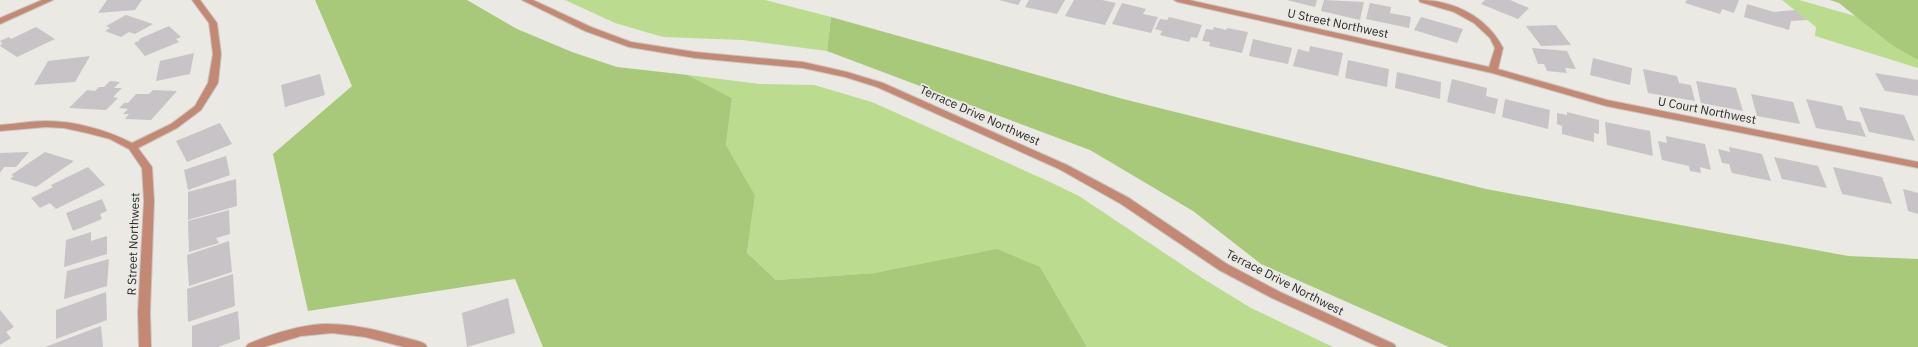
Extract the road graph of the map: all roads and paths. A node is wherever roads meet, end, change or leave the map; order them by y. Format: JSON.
{"nodes":[{"id":1,"x":49,"y":0,"type":"edge"},
{"id":2,"x":196,"y":0,"type":"edge"},
{"id":3,"x":526,"y":0,"type":"edge"},
{"id":4,"x":1178,"y":0,"type":"edge"},
{"id":5,"x":1423,"y":0,"type":"edge"},
{"id":6,"x":0,"y":21,"type":"edge"},
{"id":7,"x":1493,"y":71,"type":"junction"},
{"id":8,"x":0,"y":128,"type":"edge"},
{"id":9,"x":132,"y":147,"type":"junction"},
{"id":10,"x":1918,"y":165,"type":"edge"},
{"id":11,"x":145,"y":347,"type":"edge"},
{"id":12,"x":252,"y":347,"type":"edge"},
{"id":13,"x":421,"y":347,"type":"edge"},
{"id":14,"x":1390,"y":347,"type":"edge"}],
"edges":[{"from":1,"to":6,"type":"street"},
{"from":2,"to":9,"type":"street"},
{"from":3,"to":14,"type":"street","name":"Terrace Drive Northwest"},
{"from":4,"to":7,"type":"street","name":"U Street Northwest"},
{"from":5,"to":7,"type":"street"},
{"from":7,"to":10,"type":"street","name":"U Court Northwest"},
{"from":8,"to":9,"type":"street","name":"R Street Northwest"},
{"from":9,"to":11,"type":"street","name":"R Street Northwest"},
{"from":12,"to":13,"type":"street"}]}
